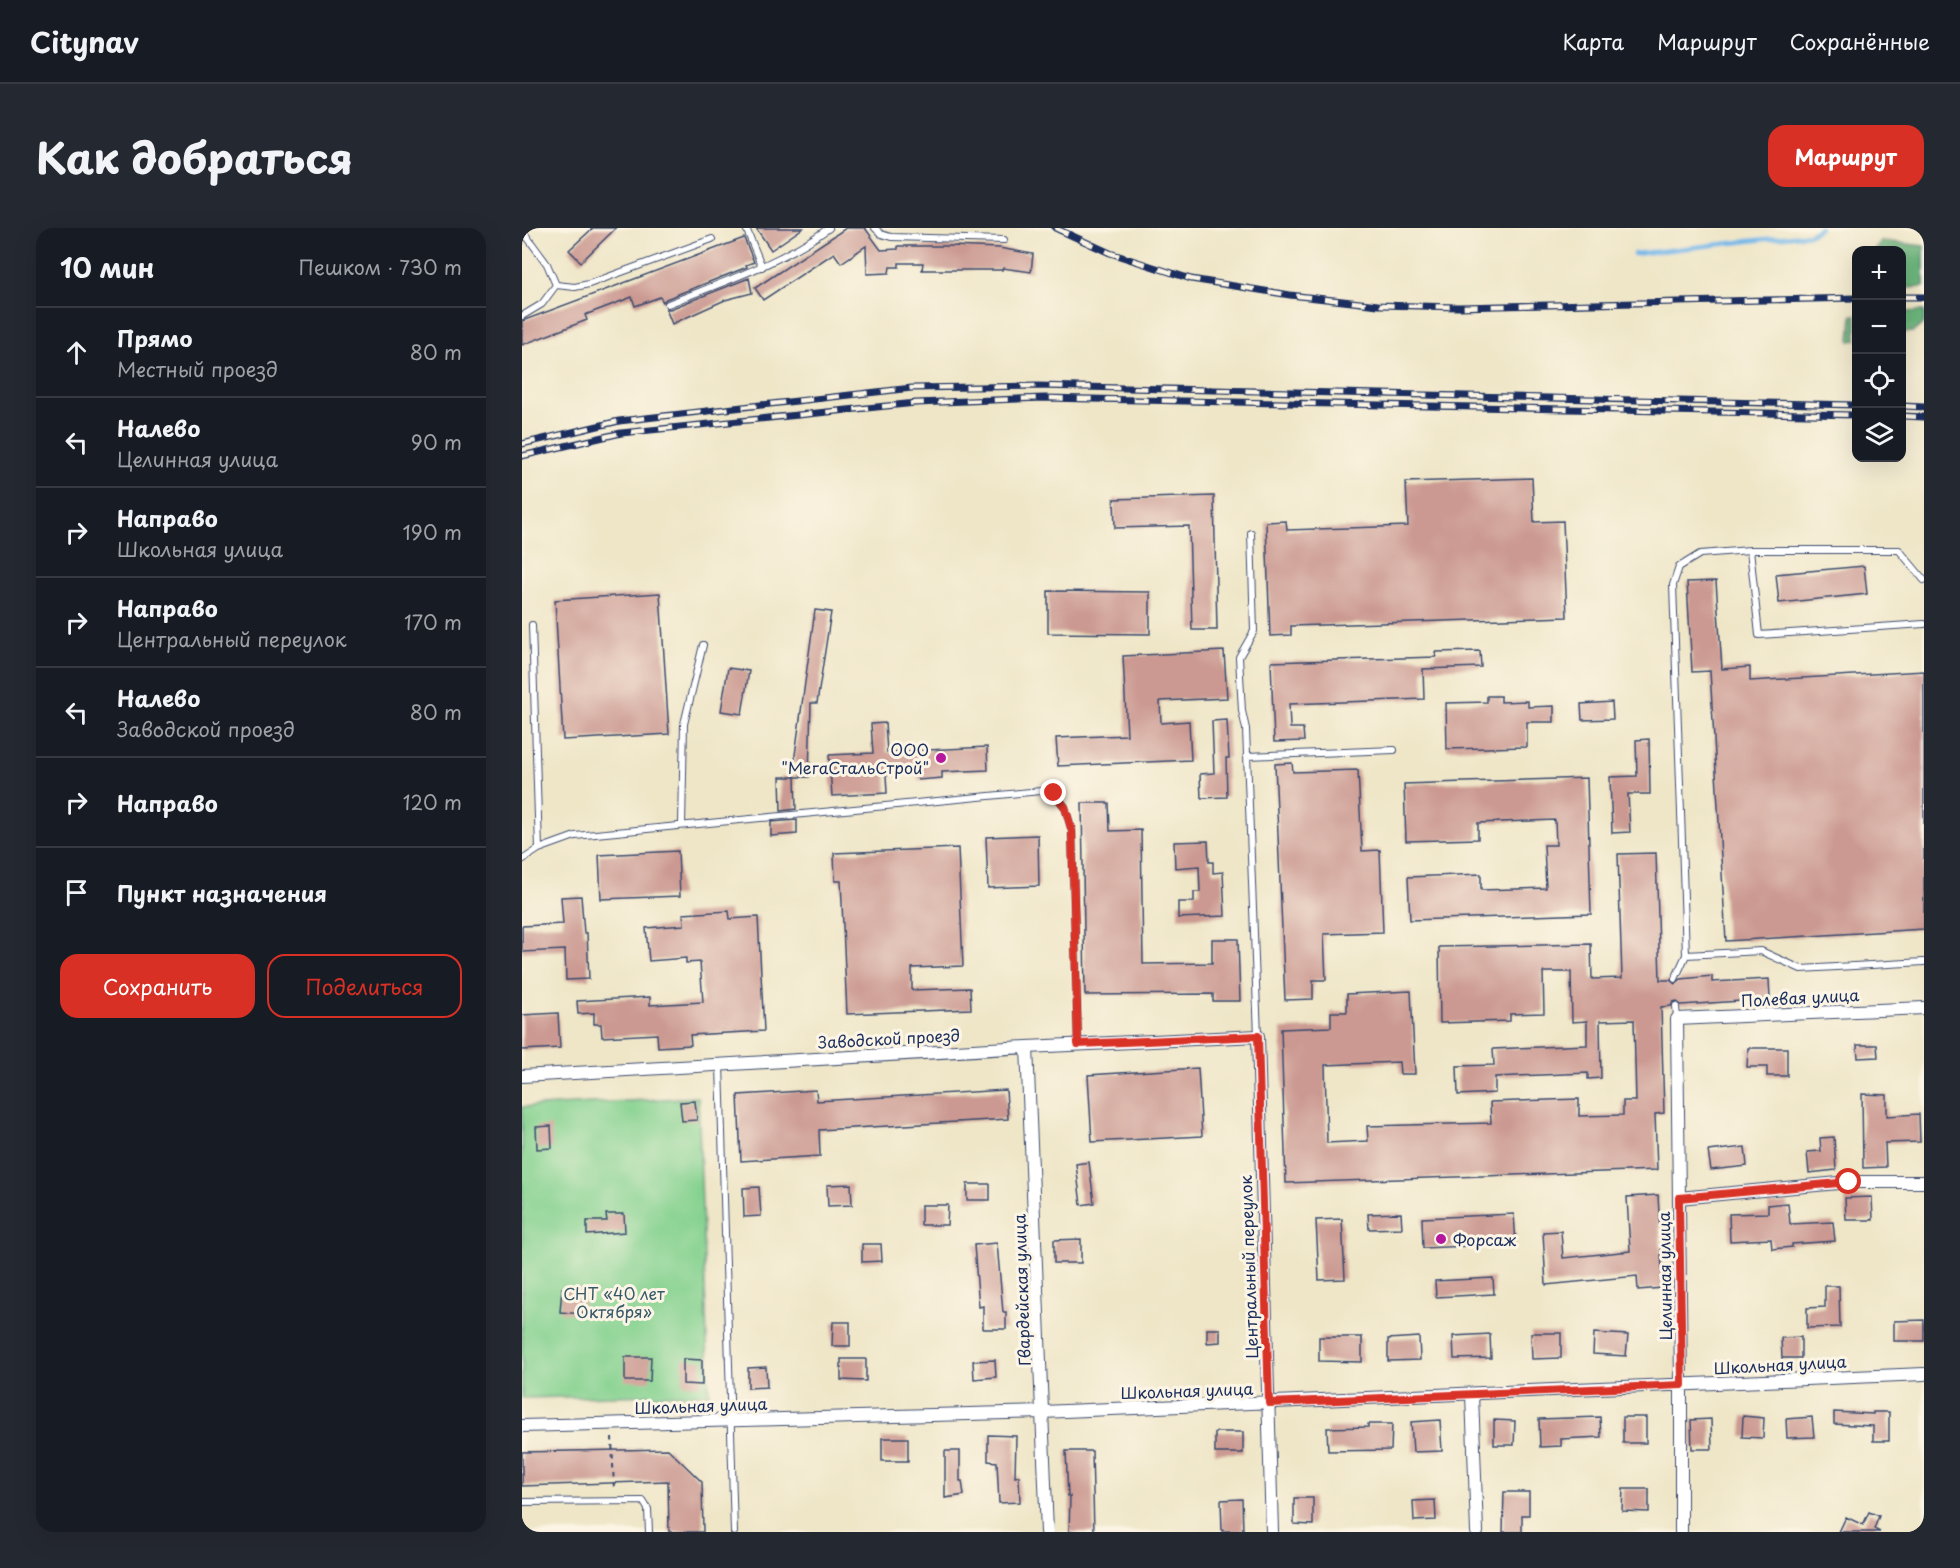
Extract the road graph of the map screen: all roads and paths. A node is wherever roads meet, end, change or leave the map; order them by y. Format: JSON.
{"nodes":[{"id":1,"x":746,"y":228,"type":"edge"},
{"id":2,"x":829,"y":228,"type":"edge"},
{"id":3,"x":875,"y":228,"type":"edge"},
{"id":4,"x":522,"y":230,"type":"edge"},
{"id":5,"x":712,"y":239,"type":"dead end"},
{"id":6,"x":1004,"y":240,"type":"dead end"},
{"id":7,"x":762,"y":267,"type":"junction"},
{"id":8,"x":556,"y":285,"type":"junction"},
{"id":9,"x":668,"y":304,"type":"dead end"},
{"id":10,"x":522,"y":316,"type":"edge"},
{"id":11,"x":1251,"y":533,"type":"dead end"},
{"id":12,"x":1750,"y":550,"type":"junction"},
{"id":13,"x":1924,"y":580,"type":"edge"},
{"id":14,"x":1924,"y":624,"type":"edge"},
{"id":15,"x":532,"y":625,"type":"dead end"},
{"id":16,"x":704,"y":645,"type":"dead end"},
{"id":17,"x":1394,"y":750,"type":"dead end"},
{"id":18,"x":1247,"y":756,"type":"junction"},
{"id":19,"x":682,"y":825,"type":"junction"},
{"id":20,"x":539,"y":849,"type":"junction"},
{"id":21,"x":522,"y":860,"type":"edge"},
{"id":22,"x":1686,"y":955,"type":"junction"},
{"id":23,"x":1924,"y":962,"type":"edge"},
{"id":24,"x":1675,"y":979,"type":"dead end"},
{"id":25,"x":1676,"y":1006,"type":"dead end"},
{"id":26,"x":1924,"y":1008,"type":"edge"},
{"id":27,"x":1677,"y":1019,"type":"junction"},
{"id":28,"x":1258,"y":1036,"type":"junction"},
{"id":29,"x":1078,"y":1044,"type":"junction"},
{"id":30,"x":1027,"y":1047,"type":"junction"},
{"id":31,"x":720,"y":1064,"type":"junction"},
{"id":32,"x":522,"y":1076,"type":"edge"},
{"id":33,"x":1924,"y":1182,"type":"edge"},
{"id":34,"x":1679,"y":1198,"type":"junction"},
{"id":35,"x":1924,"y":1374,"type":"edge"},
{"id":36,"x":1682,"y":1385,"type":"junction"},
{"id":37,"x":1472,"y":1395,"type":"junction"},
{"id":38,"x":1269,"y":1403,"type":"junction"},
{"id":39,"x":1042,"y":1412,"type":"junction"},
{"id":40,"x":732,"y":1420,"type":"junction"},
{"id":41,"x":612,"y":1424,"type":"junction"},
{"id":42,"x":522,"y":1426,"type":"edge"},
{"id":43,"x":614,"y":1500,"type":"junction"},
{"id":44,"x":522,"y":1502,"type":"edge"},
{"id":45,"x":649,"y":1532,"type":"edge"},
{"id":46,"x":734,"y":1532,"type":"edge"},
{"id":47,"x":1047,"y":1532,"type":"edge"},
{"id":48,"x":1272,"y":1532,"type":"edge"},
{"id":49,"x":1477,"y":1532,"type":"edge"},
{"id":50,"x":1681,"y":1532,"type":"edge"}],
"edges":[{"from":1,"to":7,"type":"lane"},
{"from":2,"to":7,"type":"lane"},
{"from":3,"to":6,"type":"lane"},
{"from":4,"to":8,"type":"lane"},
{"from":5,"to":8,"type":"lane"},
{"from":7,"to":9,"type":"lane"},
{"from":8,"to":10,"type":"lane"},
{"from":11,"to":18,"type":"lane"},
{"from":12,"to":13,"type":"lane"},
{"from":12,"to":14,"type":"lane"},
{"from":12,"to":22,"type":"lane"},
{"from":15,"to":20,"type":"lane"},
{"from":16,"to":19,"type":"lane"},
{"from":17,"to":18,"type":"lane"},
{"from":18,"to":28,"type":"lane"},
{"from":19,"to":20,"type":"lane"},
{"from":19,"to":29,"type":"lane"},
{"from":20,"to":21,"type":"lane"},
{"from":22,"to":23,"type":"lane"},
{"from":22,"to":24,"type":"lane"},
{"from":25,"to":27,"type":"lane"},
{"from":26,"to":27,"type":"street","name":"Полевая улица"},
{"from":27,"to":34,"type":"street","name":"Целинная улица"},
{"from":28,"to":29,"type":"street","name":"Заводской проезд"},
{"from":28,"to":38,"type":"street","name":"Центральный переулок"},
{"from":29,"to":30,"type":"street","name":"Заводской проезд"},
{"from":30,"to":31,"type":"street","name":"Заводской проезд"},
{"from":30,"to":39,"type":"street","name":"Гвардейская улица"},
{"from":31,"to":32,"type":"street","name":"Заводской проезд"},
{"from":31,"to":40,"type":"lane"},
{"from":33,"to":34,"type":"street"},
{"from":34,"to":36,"type":"street","name":"Целинная улица"},
{"from":35,"to":36,"type":"street","name":"Школьная улица"},
{"from":36,"to":37,"type":"street","name":"Школьная улица"},
{"from":36,"to":50,"type":"street","name":"Целинная улица"},
{"from":37,"to":38,"type":"street","name":"Школьная улица"},
{"from":37,"to":49,"type":"street"},
{"from":38,"to":39,"type":"street","name":"Школьная улица"},
{"from":38,"to":48,"type":"street","name":"Центральный переулок"},
{"from":39,"to":40,"type":"street","name":"Школьная улица"},
{"from":39,"to":47,"type":"street","name":"Гвардейская улица"},
{"from":40,"to":41,"type":"street","name":"Школьная улица"},
{"from":40,"to":46,"type":"lane"},
{"from":41,"to":42,"type":"street","name":"Школьная улица"},
{"from":41,"to":43,"type":"path"},
{"from":43,"to":44,"type":"lane"},
{"from":43,"to":45,"type":"lane"}]}
